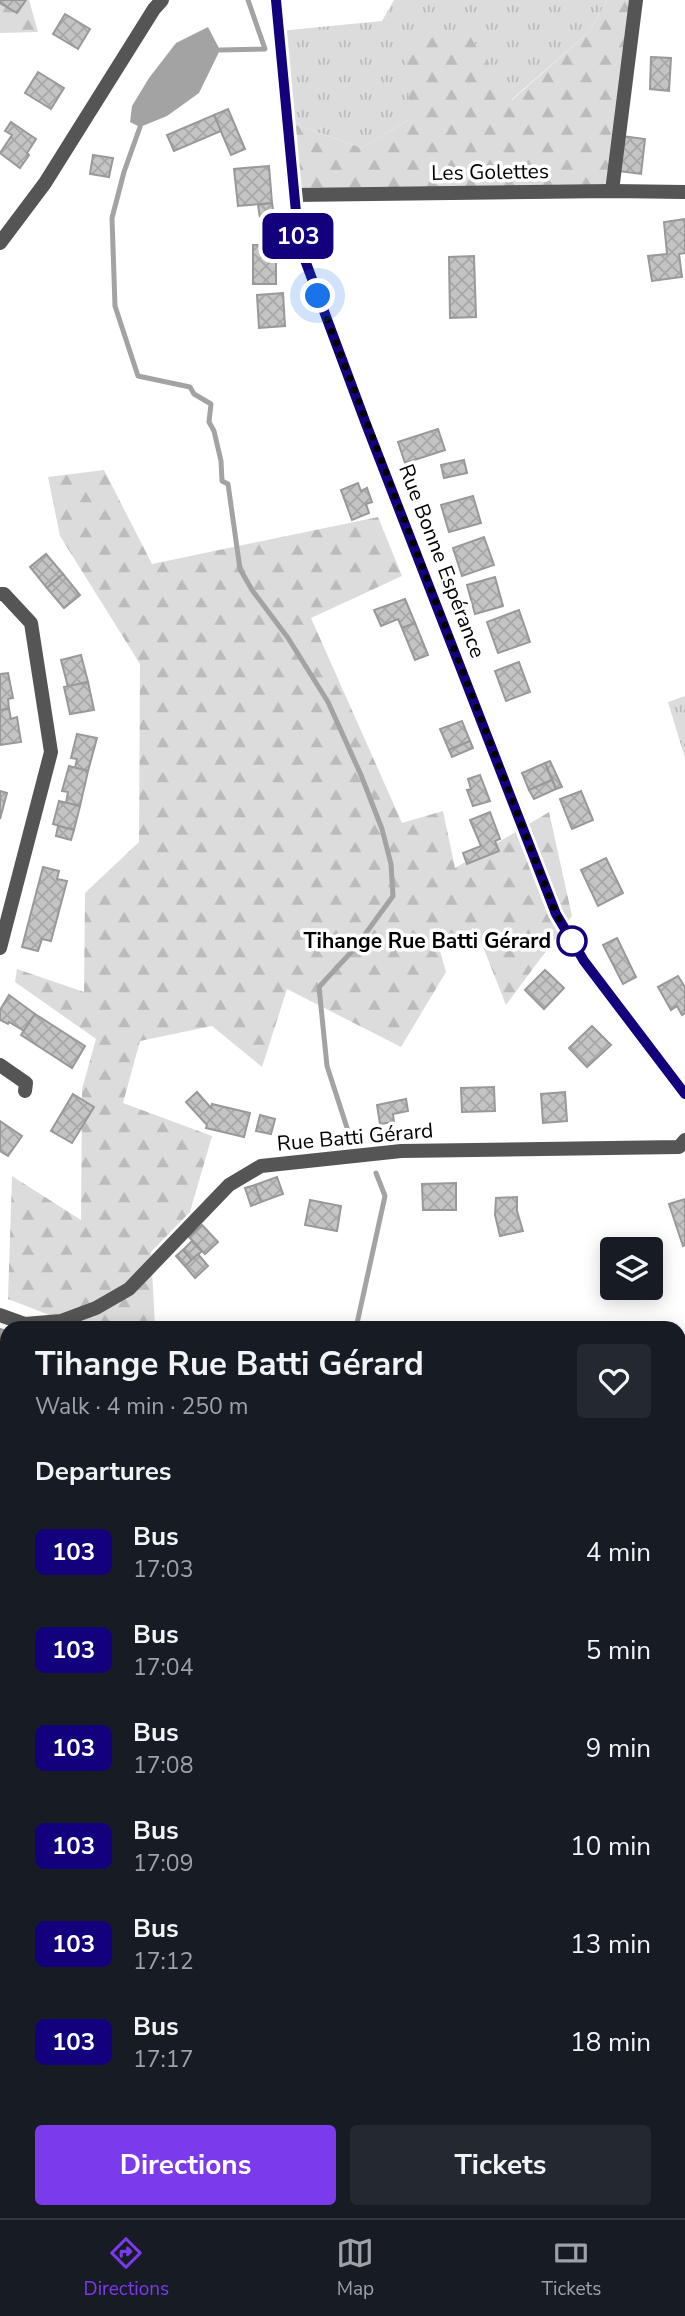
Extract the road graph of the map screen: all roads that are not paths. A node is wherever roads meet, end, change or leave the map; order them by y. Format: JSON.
{"nodes":[{"id":1,"x":162,"y":0,"type":"edge"},
{"id":2,"x":276,"y":0,"type":"edge"},
{"id":3,"x":636,"y":0,"type":"edge"},
{"id":4,"x":612,"y":191,"type":"junction"},
{"id":5,"x":685,"y":192,"type":"edge"},
{"id":6,"x":295,"y":195,"type":"junction"},
{"id":7,"x":0,"y":243,"type":"edge"},
{"id":8,"x":0,"y":594,"type":"edge"},
{"id":9,"x":0,"y":948,"type":"edge"},
{"id":10,"x":0,"y":1065,"type":"edge"},
{"id":11,"x":26,"y":1091,"type":"dead end"},
{"id":12,"x":685,"y":1094,"type":"edge"},
{"id":13,"x":683,"y":1146,"type":"edge"},
{"id":14,"x":0,"y":1315,"type":"edge"},
{"id":15,"x":17,"y":1321,"type":"edge"},
{"id":16,"x":61,"y":1321,"type":"edge"}],
"edges":[{"from":1,"to":7,"type":"street"},
{"from":2,"to":6,"type":"street","name":"Rue Bonne Espérance"},
{"from":3,"to":4,"type":"street"},
{"from":4,"to":5,"type":"street","name":"Les Golettes"},
{"from":4,"to":6,"type":"street","name":"Les Golettes"},
{"from":6,"to":12,"type":"street","name":"Rue Bonne Espérance"},
{"from":8,"to":9,"type":"street"},
{"from":10,"to":11,"type":"street"},
{"from":13,"to":16,"type":"street","name":"Rue Batti Gérard"},
{"from":14,"to":15,"type":"street","name":"Rue Batti Gérard"}]}
